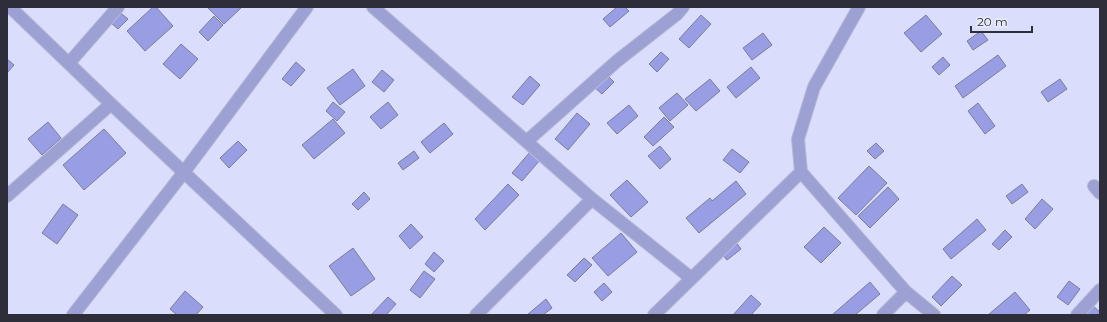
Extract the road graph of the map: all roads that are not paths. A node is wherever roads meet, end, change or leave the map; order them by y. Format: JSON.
{"nodes":[{"id":1,"x":10,"y":7,"type":"edge"},
{"id":2,"x":118,"y":7,"type":"edge"},
{"id":3,"x":307,"y":7,"type":"edge"},
{"id":4,"x":373,"y":7,"type":"edge"},
{"id":5,"x":683,"y":7,"type":"edge"},
{"id":6,"x":855,"y":9,"type":"edge"},
{"id":7,"x":69,"y":63,"type":"junction"},
{"id":8,"x":110,"y":104,"type":"junction"},
{"id":9,"x":526,"y":141,"type":"junction"},
{"id":10,"x":184,"y":172,"type":"junction"},
{"id":11,"x":801,"y":172,"type":"junction"},
{"id":12,"x":7,"y":196,"type":"edge"},
{"id":13,"x":592,"y":198,"type":"junction"},
{"id":14,"x":691,"y":278,"type":"junction"},
{"id":15,"x":1100,"y":290,"type":"edge"},
{"id":16,"x":906,"y":292,"type":"junction"},
{"id":17,"x":73,"y":315,"type":"edge"},
{"id":18,"x":336,"y":315,"type":"edge"},
{"id":19,"x":476,"y":315,"type":"edge"},
{"id":20,"x":654,"y":315,"type":"edge"},
{"id":21,"x":883,"y":315,"type":"edge"},
{"id":22,"x":934,"y":315,"type":"edge"},
{"id":23,"x":1077,"y":315,"type":"edge"}],
"edges":[{"from":1,"to":7,"type":"street"},
{"from":2,"to":7,"type":"street"},
{"from":3,"to":10,"type":"street"},
{"from":4,"to":9,"type":"street"},
{"from":5,"to":9,"type":"street"},
{"from":6,"to":11,"type":"street"},
{"from":7,"to":8,"type":"street"},
{"from":8,"to":10,"type":"street"},
{"from":8,"to":12,"type":"street"},
{"from":9,"to":13,"type":"street"},
{"from":10,"to":17,"type":"street"},
{"from":10,"to":18,"type":"street"},
{"from":11,"to":14,"type":"street"},
{"from":11,"to":16,"type":"street"},
{"from":13,"to":14,"type":"street"},
{"from":13,"to":19,"type":"street"},
{"from":14,"to":20,"type":"street"},
{"from":15,"to":23,"type":"street"},
{"from":16,"to":21,"type":"street"},
{"from":16,"to":22,"type":"street"}]}
